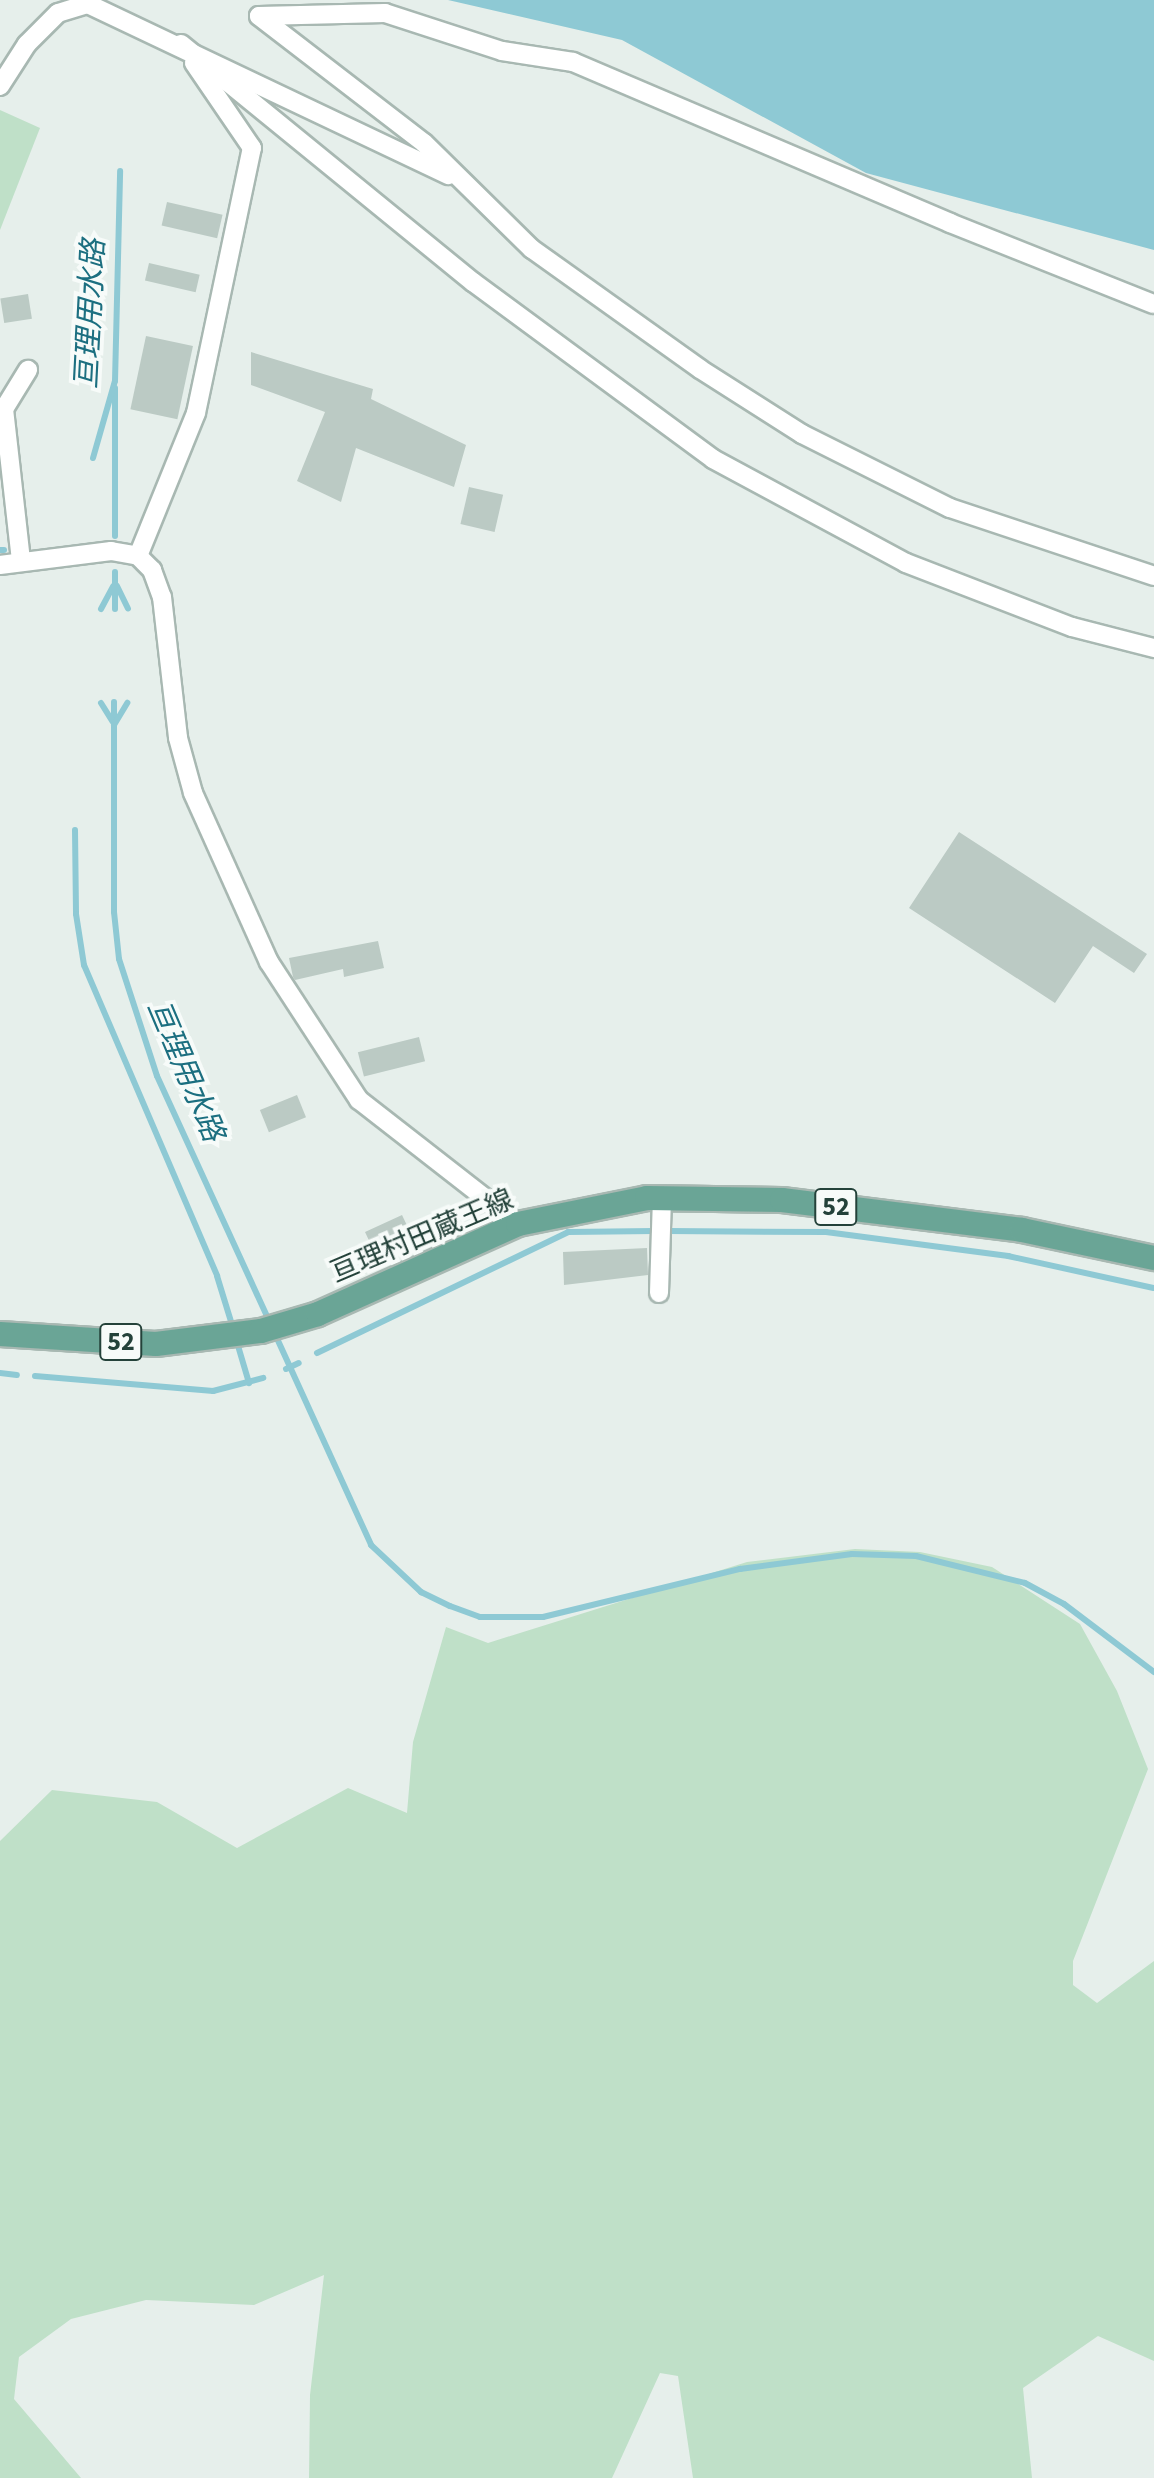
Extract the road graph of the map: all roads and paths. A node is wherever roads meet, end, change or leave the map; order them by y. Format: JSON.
{"nodes":[{"id":1,"x":181,"y":44,"type":"junction"},
{"id":2,"x":0,"y":86,"type":"edge"},
{"id":3,"x":458,"y":180,"type":"junction"},
{"id":4,"x":1154,"y":304,"type":"edge"},
{"id":5,"x":28,"y":370,"type":"dead end"},
{"id":6,"x":2,"y":408,"type":"edge"},
{"id":7,"x":138,"y":556,"type":"junction"},
{"id":8,"x":21,"y":561,"type":"junction"},
{"id":9,"x":0,"y":565,"type":"edge"},
{"id":10,"x":1154,"y":576,"type":"edge"},
{"id":11,"x":1154,"y":648,"type":"edge"},
{"id":12,"x":662,"y":1197,"type":"junction"},
{"id":13,"x":518,"y":1224,"type":"junction"},
{"id":14,"x":1154,"y":1258,"type":"edge"},
{"id":15,"x":659,"y":1293,"type":"dead end"},
{"id":16,"x":0,"y":1334,"type":"edge"}],
"edges":[{"from":1,"to":2,"type":"street"},
{"from":1,"to":3,"type":"street"},
{"from":1,"to":7,"type":"street"},
{"from":1,"to":11,"type":"street"},
{"from":3,"to":4,"type":"street"},
{"from":3,"to":10,"type":"street"},
{"from":5,"to":6,"type":"street"},
{"from":6,"to":8,"type":"street"},
{"from":7,"to":8,"type":"street"},
{"from":7,"to":13,"type":"street"},
{"from":8,"to":9,"type":"street"},
{"from":12,"to":13,"type":"main road","name":"亘理村田蔵王線","number":"52"},
{"from":12,"to":14,"type":"main road","name":"亘理村田蔵王線","number":"52"},
{"from":12,"to":15,"type":"street"},
{"from":13,"to":16,"type":"main road","name":"亘理村田蔵王線","number":"52"}]}
